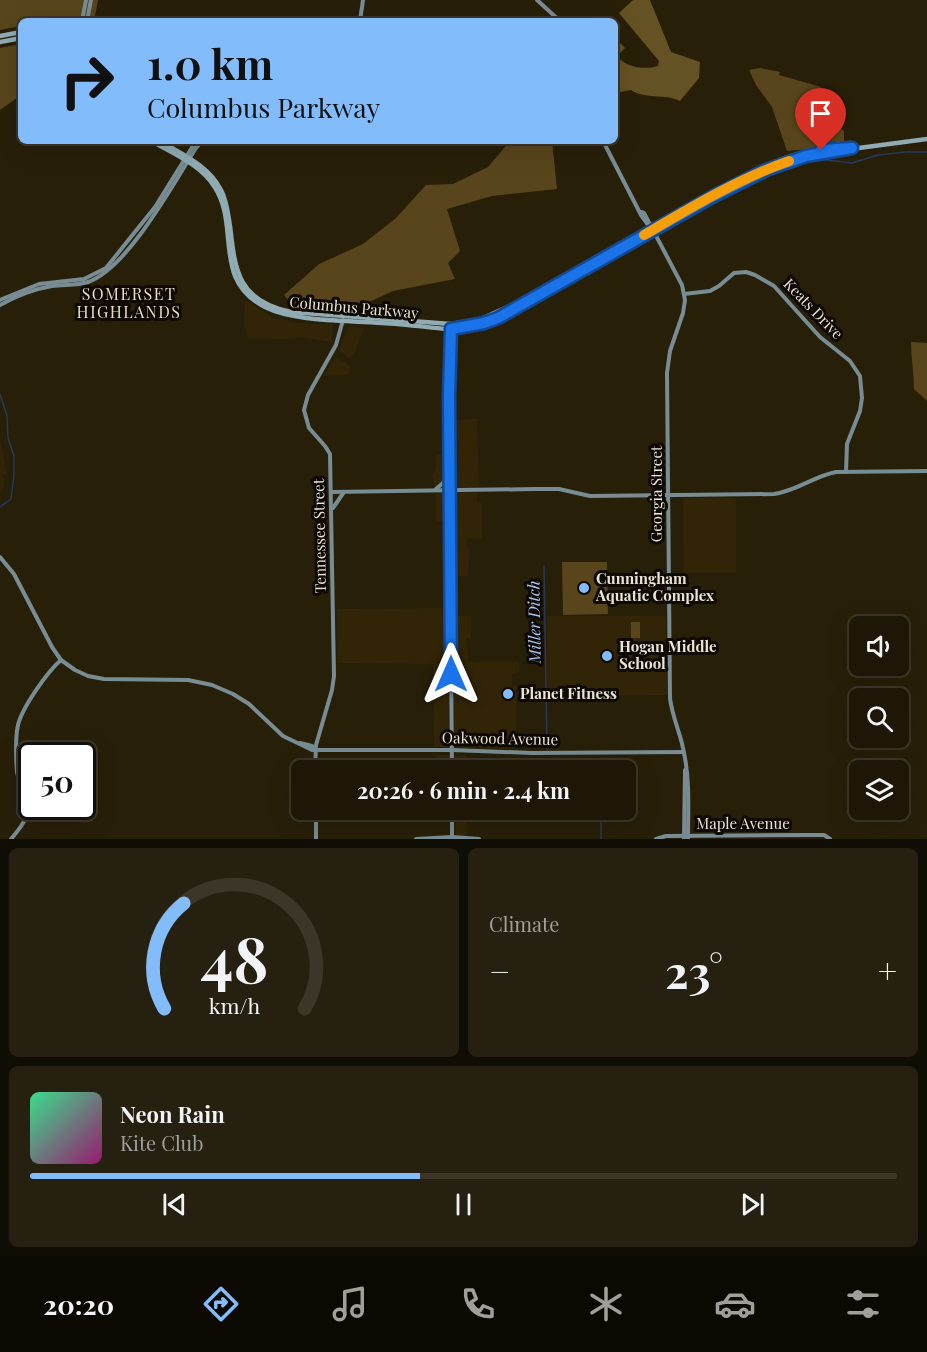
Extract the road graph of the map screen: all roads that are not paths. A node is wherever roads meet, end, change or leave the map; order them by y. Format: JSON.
{"nodes":[{"id":1,"x":86,"y":0,"type":"edge"},
{"id":2,"x":91,"y":0,"type":"edge"},
{"id":3,"x":363,"y":0,"type":"edge"},
{"id":4,"x":537,"y":0,"type":"edge"},
{"id":5,"x":83,"y":18,"type":"edge"},
{"id":6,"x":88,"y":18,"type":"edge"},
{"id":7,"x":360,"y":18,"type":"edge"},
{"id":8,"x":557,"y":18,"type":"edge"},
{"id":9,"x":18,"y":33,"type":"edge"},
{"id":10,"x":0,"y":36,"type":"edge"},
{"id":11,"x":18,"y":39,"type":"edge"},
{"id":12,"x":0,"y":42,"type":"edge"},
{"id":13,"x":927,"y":139,"type":"edge"},
{"id":14,"x":158,"y":144,"type":"edge"},
{"id":15,"x":164,"y":144,"type":"edge"},
{"id":16,"x":194,"y":144,"type":"edge"},
{"id":17,"x":199,"y":144,"type":"edge"},
{"id":18,"x":605,"y":144,"type":"edge"},
{"id":19,"x":186,"y":159,"type":"junction"},
{"id":20,"x":652,"y":230,"type":"junction"},
{"id":21,"x":684,"y":294,"type":"junction"},
{"id":22,"x":0,"y":300,"type":"edge"},
{"id":23,"x":0,"y":305,"type":"edge"},
{"id":24,"x":343,"y":318,"type":"junction"},
{"id":25,"x":449,"y":326,"type":"junction"},
{"id":26,"x":450,"y":470,"type":"junction"},
{"id":27,"x":927,"y":471,"type":"edge"},
{"id":28,"x":846,"y":472,"type":"junction"},
{"id":29,"x":434,"y":490,"type":"junction"},
{"id":30,"x":450,"y":490,"type":"junction"},
{"id":31,"x":332,"y":492,"type":"junction"},
{"id":32,"x":344,"y":492,"type":"junction"},
{"id":33,"x":669,"y":496,"type":"junction"},
{"id":34,"x":332,"y":509,"type":"junction"},
{"id":35,"x":0,"y":557,"type":"edge"},
{"id":36,"x":61,"y":660,"type":"junction"},
{"id":37,"x":315,"y":749,"type":"junction"},
{"id":38,"x":452,"y":750,"type":"junction"},
{"id":39,"x":684,"y":753,"type":"junction"},
{"id":40,"x":315,"y":760,"type":"edge"},
{"id":41,"x":452,"y":760,"type":"edge"},
{"id":42,"x":316,"y":820,"type":"edge"},
{"id":43,"x":452,"y":820,"type":"edge"},
{"id":44,"x":686,"y":837,"type":"edge"},
{"id":45,"x":452,"y":838,"type":"edge"},
{"id":46,"x":11,"y":839,"type":"edge"},
{"id":47,"x":316,"y":839,"type":"edge"},
{"id":48,"x":416,"y":839,"type":"edge"},
{"id":49,"x":479,"y":839,"type":"edge"},
{"id":50,"x":656,"y":839,"type":"edge"},
{"id":51,"x":830,"y":839,"type":"edge"}],
"edges":[{"from":1,"to":5,"type":"main road"},
{"from":2,"to":6,"type":"main road"},
{"from":3,"to":7,"type":"main road"},
{"from":4,"to":8,"type":"main road"},
{"from":9,"to":10,"type":"main road"},
{"from":11,"to":12,"type":"main road"},
{"from":13,"to":20,"type":"main road","name":"Columbus Parkway"},
{"from":14,"to":19,"type":"main road","name":"Columbus Parkway"},
{"from":15,"to":19,"type":"main road","name":"Columbus Parkway"},
{"from":16,"to":19,"type":"main road"},
{"from":17,"to":19,"type":"main road"},
{"from":18,"to":20,"type":"main road"},
{"from":19,"to":22,"type":"main road"},
{"from":19,"to":23,"type":"main road"},
{"from":19,"to":24,"type":"main road","name":"Columbus Parkway"},
{"from":20,"to":21,"type":"main road"},
{"from":20,"to":25,"type":"main road","name":"Columbus Parkway"},
{"from":21,"to":28,"type":"main road","name":"Keats Drive"},
{"from":21,"to":33,"type":"main road","name":"Georgia Street"},
{"from":24,"to":25,"type":"main road","name":"Columbus Parkway"},
{"from":24,"to":31,"type":"main road","name":"Tennessee Street"},
{"from":25,"to":26,"type":"main road"},
{"from":26,"to":29,"type":"main road"},
{"from":26,"to":30,"type":"main road"},
{"from":27,"to":28,"type":"main road"},
{"from":28,"to":33,"type":"main road"},
{"from":29,"to":30,"type":"main road"},
{"from":29,"to":32,"type":"main road"},
{"from":30,"to":33,"type":"main road"},
{"from":30,"to":38,"type":"main road"},
{"from":31,"to":32,"type":"main road"},
{"from":31,"to":34,"type":"main road","name":"Tennessee Street"},
{"from":32,"to":34,"type":"main road"},
{"from":33,"to":39,"type":"main road","name":"Georgia Street"},
{"from":34,"to":37,"type":"main road","name":"Tennessee Street"},
{"from":35,"to":36,"type":"main road","name":"Oakwood Avenue"},
{"from":36,"to":37,"type":"main road","name":"Oakwood Avenue"},
{"from":36,"to":46,"type":"main road"},
{"from":37,"to":38,"type":"main road","name":"Oakwood Avenue"},
{"from":37,"to":40,"type":"main road","name":"Tennessee Street"},
{"from":38,"to":39,"type":"main road","name":"Oakwood Avenue"},
{"from":38,"to":41,"type":"main road"},
{"from":39,"to":44,"type":"main road","name":"Georgia Street"},
{"from":42,"to":47,"type":"main road"},
{"from":43,"to":45,"type":"main road"},
{"from":44,"to":50,"type":"main road","name":"Maple Avenue"},
{"from":44,"to":51,"type":"main road","name":"Maple Avenue"},
{"from":45,"to":48,"type":"main road"},
{"from":45,"to":49,"type":"main road"}]}
